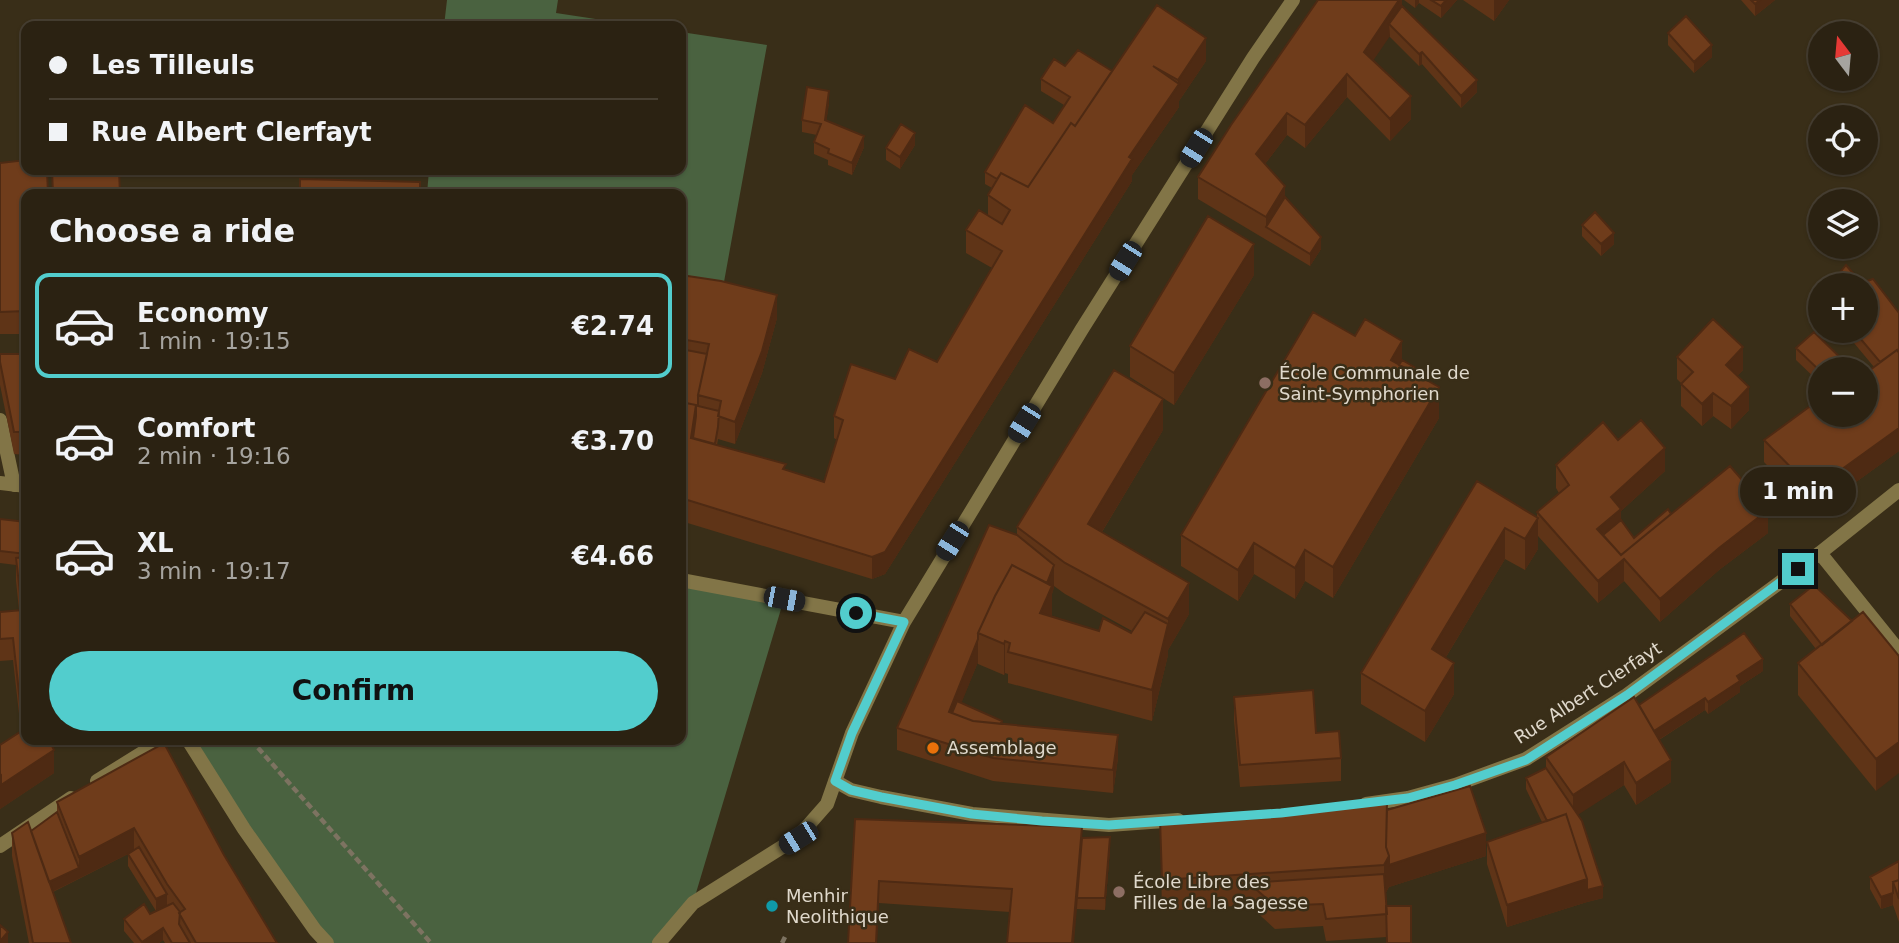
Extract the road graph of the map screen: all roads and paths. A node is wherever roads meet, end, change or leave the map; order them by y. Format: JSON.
{"nodes":[{"id":1,"x":1293,"y":0,"type":"edge"},
{"id":2,"x":0,"y":420,"type":"edge"},
{"id":3,"x":13,"y":485,"type":"edge"},
{"id":4,"x":1899,"y":490,"type":"edge"},
{"id":5,"x":1820,"y":553,"type":"junction"},
{"id":6,"x":686,"y":581,"type":"edge"},
{"id":7,"x":904,"y":622,"type":"junction"},
{"id":8,"x":1899,"y":651,"type":"edge"},
{"id":9,"x":155,"y":745,"type":"edge"},
{"id":10,"x":191,"y":745,"type":"edge"},
{"id":11,"x":255,"y":745,"type":"edge"},
{"id":12,"x":835,"y":781,"type":"junction"},
{"id":13,"x":1348,"y":806,"type":"edge"},
{"id":14,"x":1188,"y":819,"type":"edge"},
{"id":15,"x":0,"y":846,"type":"edge"},
{"id":16,"x":785,"y":937,"type":"dead end"},
{"id":17,"x":327,"y":943,"type":"edge"},
{"id":18,"x":431,"y":943,"type":"edge"},
{"id":19,"x":659,"y":943,"type":"edge"},
{"id":20,"x":782,"y":943,"type":"edge"}],
"edges":[{"from":1,"to":7,"type":"street"},
{"from":2,"to":3,"type":"street"},
{"from":4,"to":5,"type":"street","name":"Rue Albert Clerfayt"},
{"from":5,"to":8,"type":"street"},
{"from":5,"to":13,"type":"street","name":"Rue Albert Clerfayt"},
{"from":6,"to":7,"type":"street"},
{"from":7,"to":12,"type":"street"},
{"from":9,"to":15,"type":"street"},
{"from":10,"to":17,"type":"street"},
{"from":11,"to":18,"type":"path"},
{"from":12,"to":14,"type":"street"},
{"from":12,"to":19,"type":"street"},
{"from":16,"to":20,"type":"path"}]}
